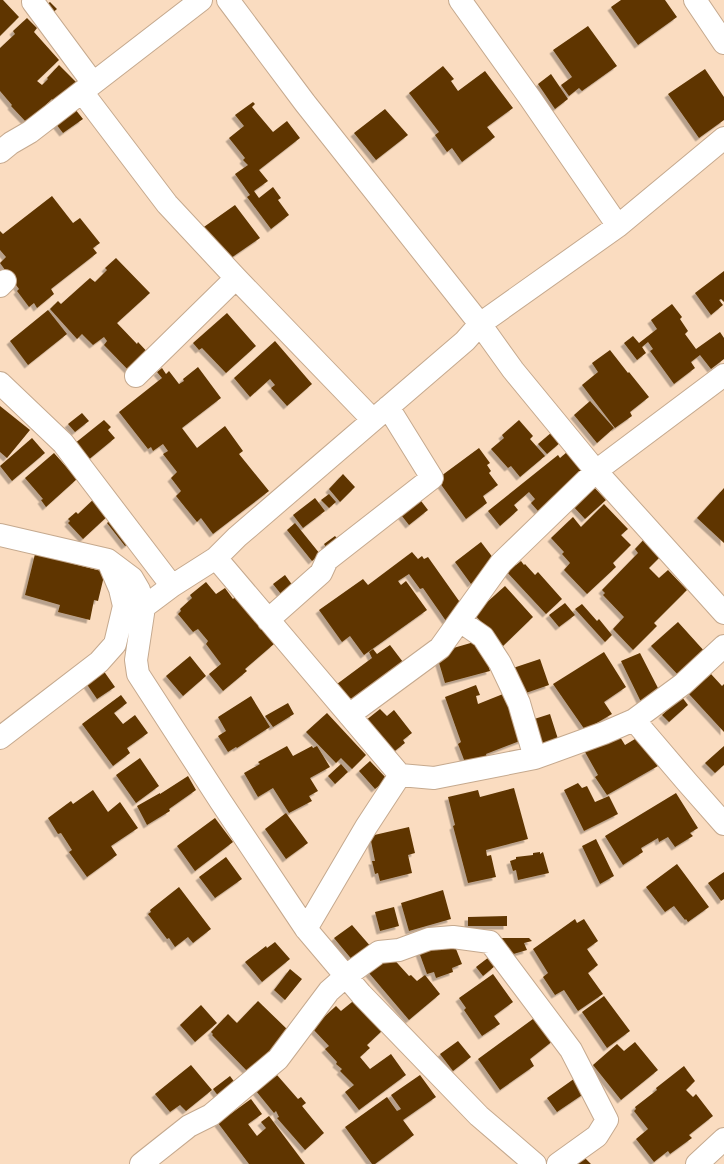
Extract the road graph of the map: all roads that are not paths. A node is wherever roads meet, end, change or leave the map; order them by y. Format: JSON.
{"nodes":[{"id":1,"x":201,"y":0,"type":"edge"},
{"id":2,"x":228,"y":0,"type":"edge"},
{"id":3,"x":460,"y":0,"type":"edge"},
{"id":4,"x":694,"y":0,"type":"edge"},
{"id":5,"x":33,"y":2,"type":"dead end"},
{"id":6,"x":724,"y":43,"type":"edge"},
{"id":7,"x":88,"y":88,"type":"junction"},
{"id":8,"x":724,"y":138,"type":"edge"},
{"id":9,"x":4,"y":142,"type":"edge"},
{"id":10,"x":618,"y":226,"type":"junction"},
{"id":11,"x":236,"y":278,"type":"junction"},
{"id":12,"x":480,"y":324,"type":"junction"},
{"id":13,"x":724,"y":375,"type":"edge"},
{"id":14,"x":136,"y":376,"type":"dead end"},
{"id":15,"x":0,"y":383,"type":"edge"},
{"id":16,"x":381,"y":413,"type":"junction"},
{"id":17,"x":596,"y":471,"type":"junction"},
{"id":18,"x":0,"y":535,"type":"edge"},
{"id":19,"x":216,"y":558,"type":"junction"},
{"id":20,"x":108,"y":560,"type":"junction"},
{"id":21,"x":172,"y":586,"type":"junction"},
{"id":22,"x":144,"y":607,"type":"junction"},
{"id":23,"x":724,"y":613,"type":"edge"},
{"id":24,"x":268,"y":620,"type":"junction"},
{"id":25,"x":460,"y":621,"type":"junction"},
{"id":26,"x":724,"y":646,"type":"edge"},
{"id":27,"x":349,"y":715,"type":"junction"},
{"id":28,"x":634,"y":720,"type":"junction"},
{"id":29,"x":0,"y":738,"type":"edge"},
{"id":30,"x":535,"y":758,"type":"junction"},
{"id":31,"x":400,"y":775,"type":"junction"},
{"id":32,"x":724,"y":824,"type":"edge"},
{"id":33,"x":306,"y":929,"type":"junction"},
{"id":34,"x":346,"y":976,"type":"junction"},
{"id":35,"x":724,"y":1139,"type":"edge"},
{"id":36,"x":141,"y":1164,"type":"edge"},
{"id":37,"x":535,"y":1164,"type":"edge"},
{"id":38,"x":558,"y":1164,"type":"edge"},
{"id":39,"x":697,"y":1164,"type":"edge"}],
"edges":[{"from":1,"to":7,"type":"street"},
{"from":2,"to":12,"type":"street"},
{"from":3,"to":10,"type":"street"},
{"from":4,"to":6,"type":"street"},
{"from":5,"to":7,"type":"street"},
{"from":7,"to":9,"type":"street"},
{"from":7,"to":11,"type":"street"},
{"from":8,"to":10,"type":"street"},
{"from":10,"to":12,"type":"street"},
{"from":11,"to":14,"type":"street"},
{"from":11,"to":16,"type":"street"},
{"from":12,"to":16,"type":"street"},
{"from":12,"to":17,"type":"street"},
{"from":13,"to":17,"type":"street"},
{"from":15,"to":21,"type":"street"},
{"from":16,"to":19,"type":"street"},
{"from":16,"to":24,"type":"street"},
{"from":17,"to":23,"type":"street"},
{"from":17,"to":25,"type":"street"},
{"from":18,"to":20,"type":"street"},
{"from":19,"to":21,"type":"street"},
{"from":19,"to":24,"type":"street"},
{"from":20,"to":22,"type":"street"},
{"from":20,"to":29,"type":"street"},
{"from":21,"to":22,"type":"street"},
{"from":22,"to":33,"type":"street"},
{"from":24,"to":27,"type":"street"},
{"from":25,"to":27,"type":"street"},
{"from":25,"to":30,"type":"street"},
{"from":26,"to":28,"type":"street"},
{"from":27,"to":31,"type":"street"},
{"from":28,"to":30,"type":"street"},
{"from":28,"to":32,"type":"street"},
{"from":30,"to":31,"type":"street"},
{"from":31,"to":33,"type":"street"},
{"from":33,"to":34,"type":"street"},
{"from":34,"to":36,"type":"street"},
{"from":34,"to":37,"type":"street"},
{"from":34,"to":38,"type":"street"},
{"from":35,"to":39,"type":"street"}]}
